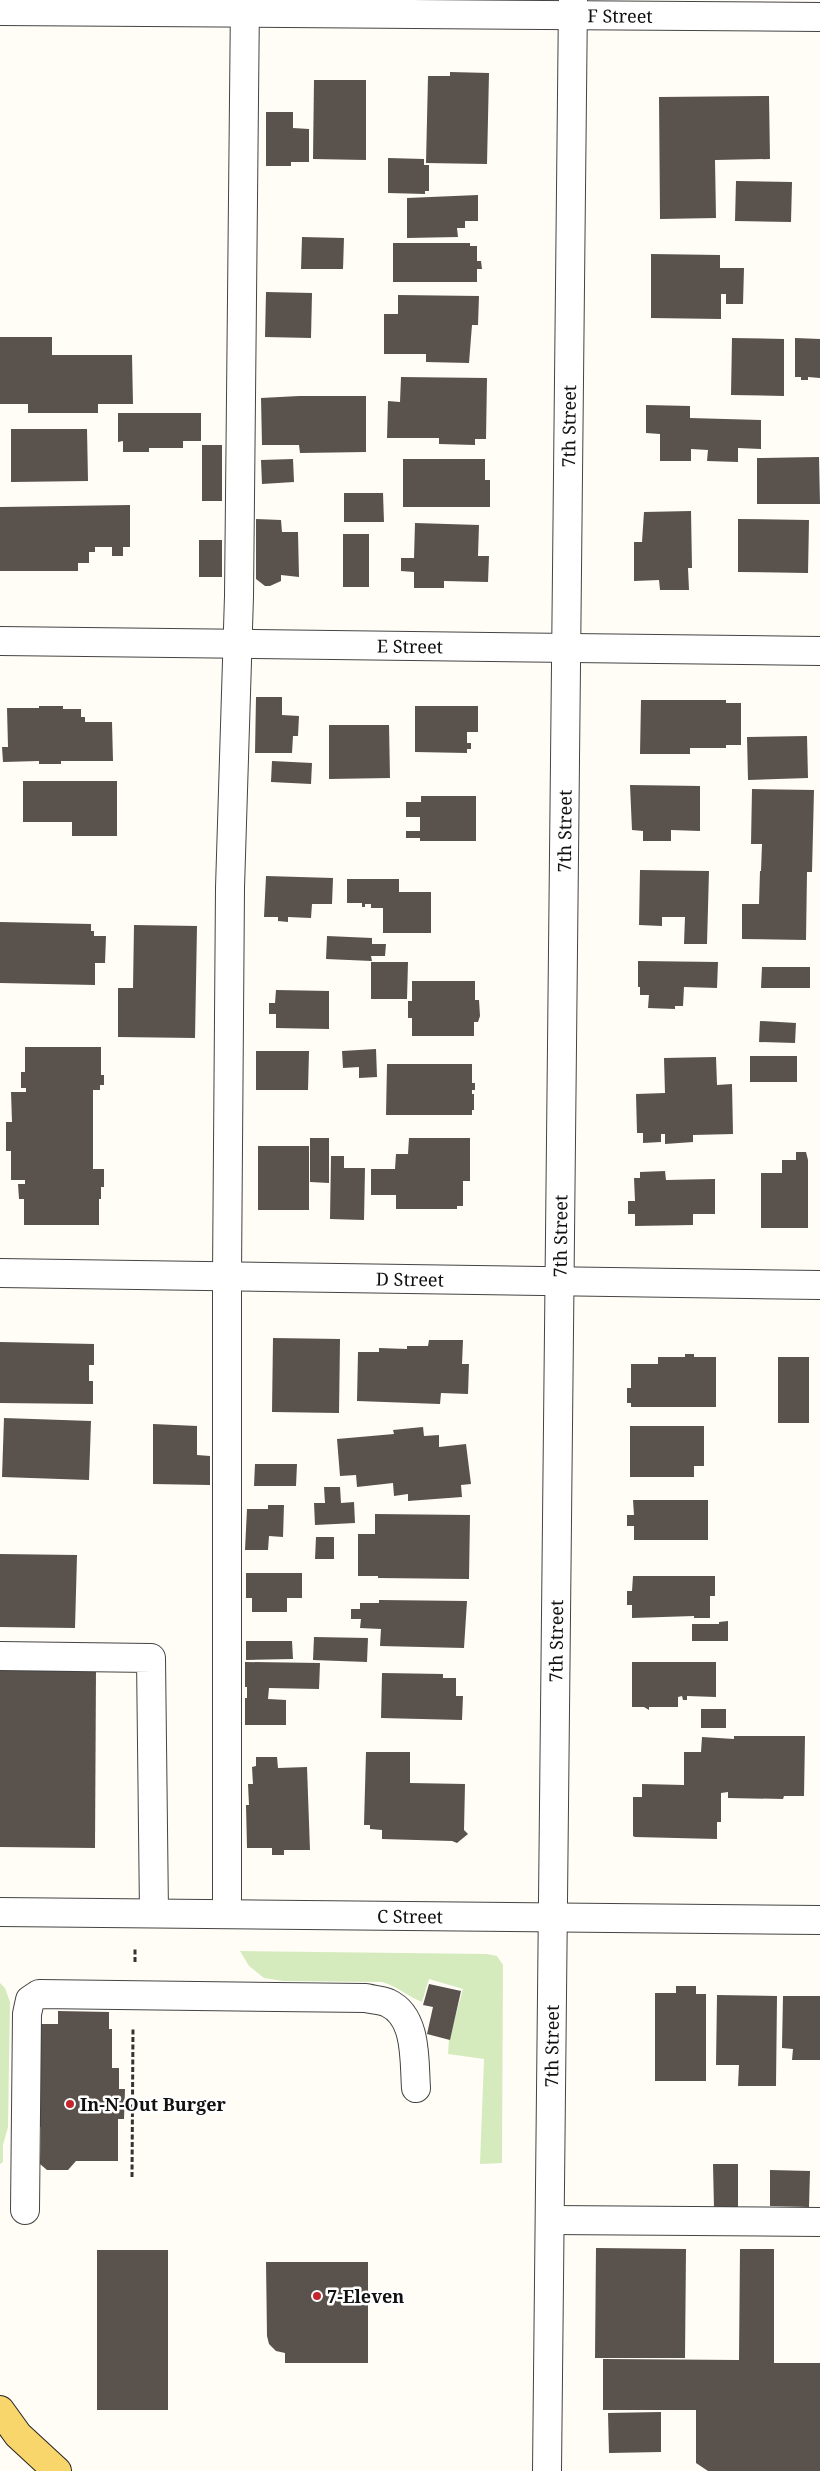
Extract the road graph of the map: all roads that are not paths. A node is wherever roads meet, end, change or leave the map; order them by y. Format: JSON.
{"nodes":[{"id":1,"x":245,"y":6,"type":"edge"},
{"id":2,"x":573,"y":7,"type":"edge"},
{"id":3,"x":0,"y":11,"type":"edge"},
{"id":4,"x":820,"y":17,"type":"edge"},
{"id":5,"x":0,"y":641,"type":"edge"},
{"id":6,"x":238,"y":645,"type":"junction"},
{"id":7,"x":567,"y":648,"type":"junction"},
{"id":8,"x":820,"y":651,"type":"edge"},
{"id":9,"x":0,"y":1273,"type":"edge"},
{"id":10,"x":227,"y":1276,"type":"junction"},
{"id":11,"x":560,"y":1282,"type":"junction"},
{"id":12,"x":820,"y":1285,"type":"edge"},
{"id":13,"x":0,"y":1656,"type":"edge"},
{"id":14,"x":0,"y":1912,"type":"edge"},
{"id":15,"x":154,"y":1913,"type":"junction"},
{"id":16,"x":227,"y":1914,"type":"junction"},
{"id":17,"x":553,"y":1917,"type":"junction"},
{"id":18,"x":820,"y":1920,"type":"edge"},
{"id":19,"x":416,"y":2088,"type":"dead end"},
{"id":20,"x":25,"y":2210,"type":"dead end"},
{"id":21,"x":551,"y":2220,"type":"junction"},
{"id":22,"x":820,"y":2222,"type":"edge"},
{"id":23,"x":0,"y":2410,"type":"edge"},
{"id":24,"x":57,"y":2471,"type":"edge"},
{"id":25,"x":547,"y":2471,"type":"edge"}],
"edges":[{"from":1,"to":2,"type":"street","name":"F Street"},
{"from":1,"to":3,"type":"street","name":"F Street"},
{"from":1,"to":6,"type":"street"},
{"from":2,"to":4,"type":"street","name":"F Street"},
{"from":2,"to":7,"type":"street","name":"7th Street"},
{"from":5,"to":6,"type":"street","name":"E Street"},
{"from":6,"to":7,"type":"street","name":"E Street"},
{"from":6,"to":10,"type":"street"},
{"from":7,"to":8,"type":"street","name":"E Street"},
{"from":7,"to":11,"type":"street","name":"7th Street"},
{"from":9,"to":10,"type":"street","name":"D Street"},
{"from":10,"to":11,"type":"street","name":"D Street"},
{"from":10,"to":16,"type":"street"},
{"from":11,"to":12,"type":"street","name":"D Street"},
{"from":11,"to":17,"type":"street","name":"7th Street"},
{"from":13,"to":15,"type":"street"},
{"from":14,"to":15,"type":"street","name":"C Street"},
{"from":15,"to":16,"type":"street","name":"C Street"},
{"from":16,"to":17,"type":"street","name":"C Street"},
{"from":17,"to":18,"type":"street","name":"C Street"},
{"from":17,"to":21,"type":"street","name":"7th Street"},
{"from":19,"to":20,"type":"street"},
{"from":21,"to":22,"type":"street"},
{"from":21,"to":25,"type":"street","name":"7th Street"},
{"from":23,"to":24,"type":"main road"}]}
